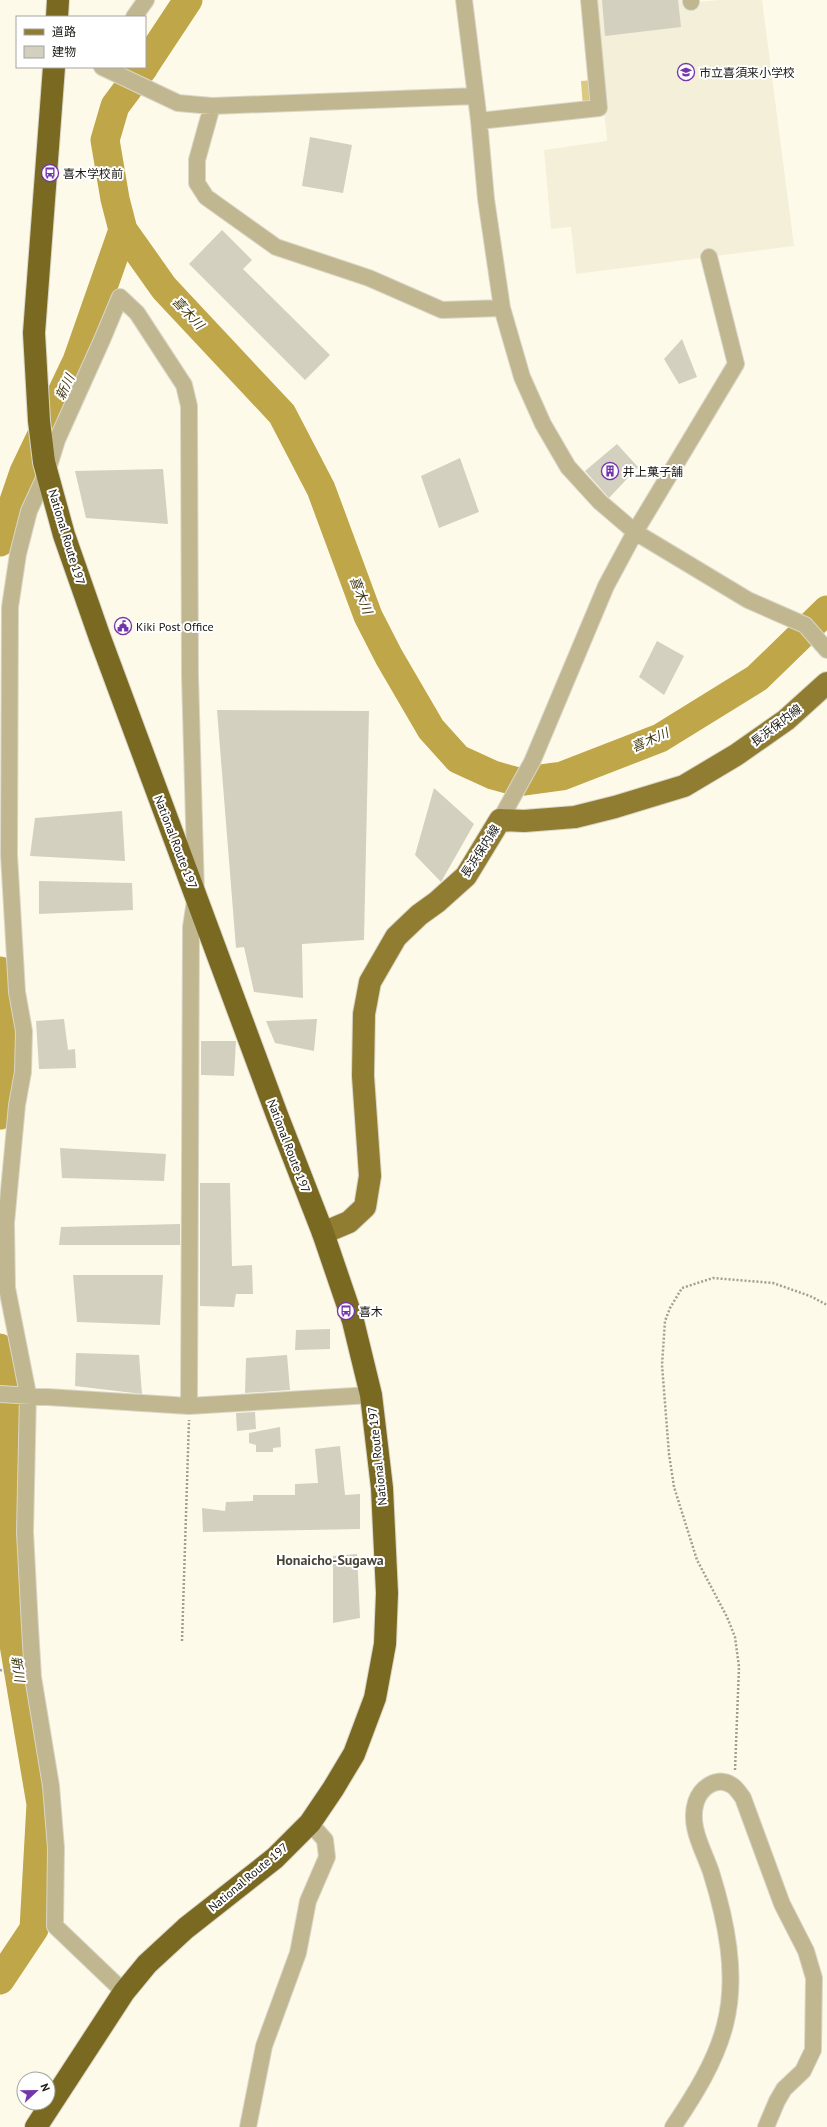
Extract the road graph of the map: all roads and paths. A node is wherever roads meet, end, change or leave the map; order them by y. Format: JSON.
{"nodes":[{"id":1,"x":58,"y":0,"type":"edge"},
{"id":2,"x":146,"y":0,"type":"edge"},
{"id":3,"x":464,"y":0,"type":"edge"},
{"id":4,"x":589,"y":0,"type":"edge"},
{"id":5,"x":57,"y":16,"type":"edge"},
{"id":6,"x":135,"y":16,"type":"edge"},
{"id":7,"x":54,"y":68,"type":"edge"},
{"id":8,"x":105,"y":69,"type":"edge"},
{"id":9,"x":476,"y":96,"type":"junction"},
{"id":10,"x":212,"y":106,"type":"junction"},
{"id":11,"x":479,"y":121,"type":"junction"},
{"id":12,"x":709,"y":257,"type":"dead end"},
{"id":13,"x":502,"y":308,"type":"junction"},
{"id":14,"x":46,"y":467,"type":"junction"},
{"id":15,"x":635,"y":532,"type":"junction"},
{"id":16,"x":827,"y":650,"type":"edge"},
{"id":17,"x":827,"y":683,"type":"edge"},
{"id":18,"x":503,"y":815,"type":"junction"},
{"id":19,"x":196,"y":894,"type":"junction"},
{"id":20,"x":323,"y":1233,"type":"junction"},
{"id":21,"x":827,"y":1306,"type":"edge"},
{"id":22,"x":0,"y":1394,"type":"edge"},
{"id":23,"x":28,"y":1394,"type":"junction"},
{"id":24,"x":371,"y":1395,"type":"junction"},
{"id":25,"x":189,"y":1406,"type":"junction"},
{"id":26,"x":182,"y":1641,"type":"dead end"},
{"id":27,"x":734,"y":1786,"type":"junction"},
{"id":28,"x":310,"y":1823,"type":"junction"},
{"id":29,"x":124,"y":1992,"type":"junction"},
{"id":30,"x":36,"y":2127,"type":"edge"},
{"id":31,"x":248,"y":2127,"type":"edge"},
{"id":32,"x":673,"y":2127,"type":"edge"},
{"id":33,"x":766,"y":2127,"type":"edge"}],
"edges":[{"from":1,"to":5,"type":"highway"},
{"from":2,"to":6,"type":"street"},
{"from":3,"to":9,"type":"street"},
{"from":4,"to":11,"type":"street"},
{"from":7,"to":14,"type":"highway","name":"National Route 197"},
{"from":8,"to":10,"type":"street"},
{"from":9,"to":10,"type":"street"},
{"from":9,"to":11,"type":"street"},
{"from":10,"to":13,"type":"street"},
{"from":11,"to":13,"type":"street"},
{"from":12,"to":15,"type":"street"},
{"from":13,"to":15,"type":"street"},
{"from":14,"to":19,"type":"highway","name":"National Route 197"},
{"from":14,"to":19,"type":"street"},
{"from":14,"to":23,"type":"street"},
{"from":15,"to":16,"type":"street"},
{"from":15,"to":18,"type":"street"},
{"from":17,"to":18,"type":"main road","name":"長浜保内線"},
{"from":18,"to":20,"type":"main road","name":"長浜保内線"},
{"from":19,"to":20,"type":"highway","name":"National Route 197"},
{"from":19,"to":25,"type":"street"},
{"from":20,"to":24,"type":"highway","name":"National Route 197"},
{"from":21,"to":27,"type":"path"},
{"from":22,"to":23,"type":"street"},
{"from":23,"to":25,"type":"street"},
{"from":23,"to":29,"type":"street"},
{"from":24,"to":25,"type":"street"},
{"from":24,"to":28,"type":"highway","name":"National Route 197"},
{"from":25,"to":26,"type":"path"},
{"from":27,"to":32,"type":"street"},
{"from":27,"to":33,"type":"street"},
{"from":28,"to":29,"type":"highway","name":"National Route 197"},
{"from":28,"to":31,"type":"street"},
{"from":29,"to":30,"type":"highway","name":"National Route 197"}]}
